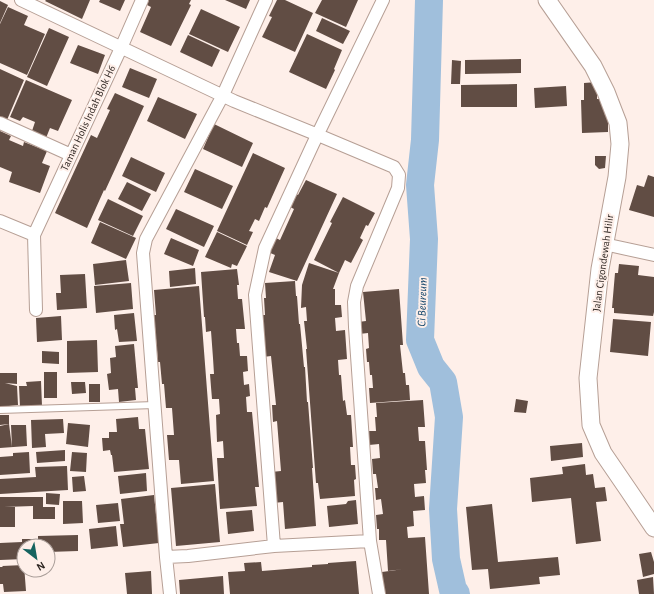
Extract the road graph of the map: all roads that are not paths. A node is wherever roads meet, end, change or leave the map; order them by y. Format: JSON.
{"nodes":[{"id":1,"x":21,"y":0,"type":"edge"},
{"id":2,"x":142,"y":0,"type":"edge"},
{"id":3,"x":266,"y":0,"type":"edge"},
{"id":4,"x":383,"y":0,"type":"edge"},
{"id":5,"x":547,"y":0,"type":"edge"},
{"id":6,"x":121,"y":48,"type":"junction"},
{"id":7,"x":223,"y":95,"type":"junction"},
{"id":8,"x":0,"y":123,"type":"edge"},
{"id":9,"x":318,"y":135,"type":"junction"},
{"id":10,"x":71,"y":155,"type":"junction"},
{"id":11,"x":0,"y":221,"type":"edge"},
{"id":12,"x":34,"y":235,"type":"junction"},
{"id":13,"x":604,"y":244,"type":"junction"},
{"id":14,"x":654,"y":255,"type":"edge"},
{"id":15,"x":36,"y":310,"type":"dead end"},
{"id":16,"x":154,"y":405,"type":"junction"},
{"id":17,"x":0,"y":410,"type":"edge"},
{"id":18,"x":654,"y":528,"type":"edge"},
{"id":19,"x":370,"y":541,"type":"junction"},
{"id":20,"x":274,"y":546,"type":"junction"},
{"id":21,"x":166,"y":557,"type":"junction"},
{"id":22,"x":170,"y":594,"type":"edge"},
{"id":23,"x":379,"y":594,"type":"edge"}],
"edges":[{"from":1,"to":6,"type":"street"},
{"from":2,"to":6,"type":"street","name":"Taman Holis Indah Blok H6"},
{"from":3,"to":7,"type":"street"},
{"from":4,"to":9,"type":"street"},
{"from":5,"to":13,"type":"street","name":"Jalan Cigondewah Hilir"},
{"from":6,"to":7,"type":"street"},
{"from":6,"to":10,"type":"street","name":"Taman Holis Indah Blok H6"},
{"from":7,"to":9,"type":"street"},
{"from":7,"to":16,"type":"street"},
{"from":8,"to":10,"type":"street"},
{"from":9,"to":19,"type":"street"},
{"from":9,"to":20,"type":"street"},
{"from":10,"to":12,"type":"street","name":"Taman Holis Indah Blok H6"},
{"from":11,"to":12,"type":"street"},
{"from":12,"to":15,"type":"street"},
{"from":13,"to":14,"type":"street"},
{"from":13,"to":18,"type":"street","name":"Jalan Cigondewah Hilir"},
{"from":16,"to":17,"type":"lane"},
{"from":16,"to":21,"type":"street"},
{"from":19,"to":20,"type":"street"},
{"from":19,"to":23,"type":"street"},
{"from":20,"to":21,"type":"street"},
{"from":21,"to":22,"type":"street"}]}
